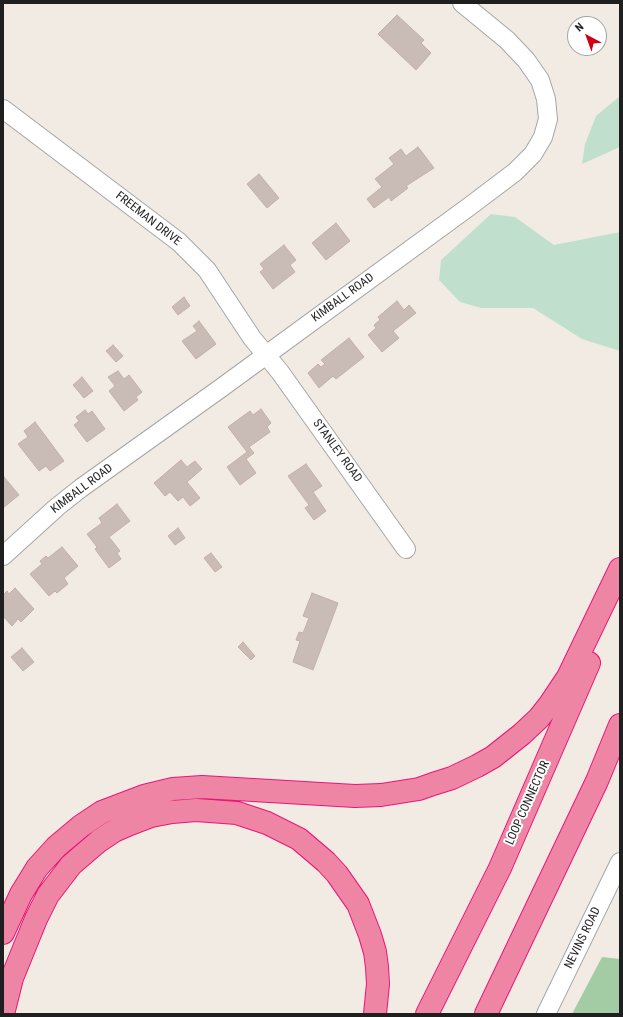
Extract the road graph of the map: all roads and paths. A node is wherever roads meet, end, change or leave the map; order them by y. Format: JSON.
{"nodes":[{"id":1,"x":462,"y":3,"type":"edge"},
{"id":2,"x":3,"y":109,"type":"edge"},
{"id":3,"x":266,"y":355,"type":"junction"},
{"id":4,"x":406,"y":550,"type":"dead end"},
{"id":5,"x":3,"y":556,"type":"edge"},
{"id":6,"x":620,"y":569,"type":"edge"},
{"id":7,"x":620,"y":588,"type":"edge"},
{"id":8,"x":620,"y":725,"type":"edge"},
{"id":9,"x":620,"y":862,"type":"edge"},
{"id":10,"x":3,"y":933,"type":"edge"},
{"id":11,"x":3,"y":1014,"type":"edge"},
{"id":12,"x":375,"y":1014,"type":"edge"},
{"id":13,"x":427,"y":1014,"type":"edge"},
{"id":14,"x":486,"y":1014,"type":"edge"},
{"id":15,"x":546,"y":1014,"type":"edge"}],
"edges":[{"from":1,"to":3,"type":"street","name":"KIMBALL ROAD"},
{"from":2,"to":3,"type":"street","name":"FREEMAN DRIVE"},
{"from":3,"to":4,"type":"street","name":"STANLEY ROAD"},
{"from":3,"to":5,"type":"street","name":"KIMBALL ROAD"},
{"from":6,"to":10,"type":"highway"},
{"from":7,"to":13,"type":"highway","name":"LOOP CONNECTOR"},
{"from":8,"to":14,"type":"highway"},
{"from":9,"to":15,"type":"street","name":"NEVINS ROAD"},
{"from":11,"to":12,"type":"highway"}]}
